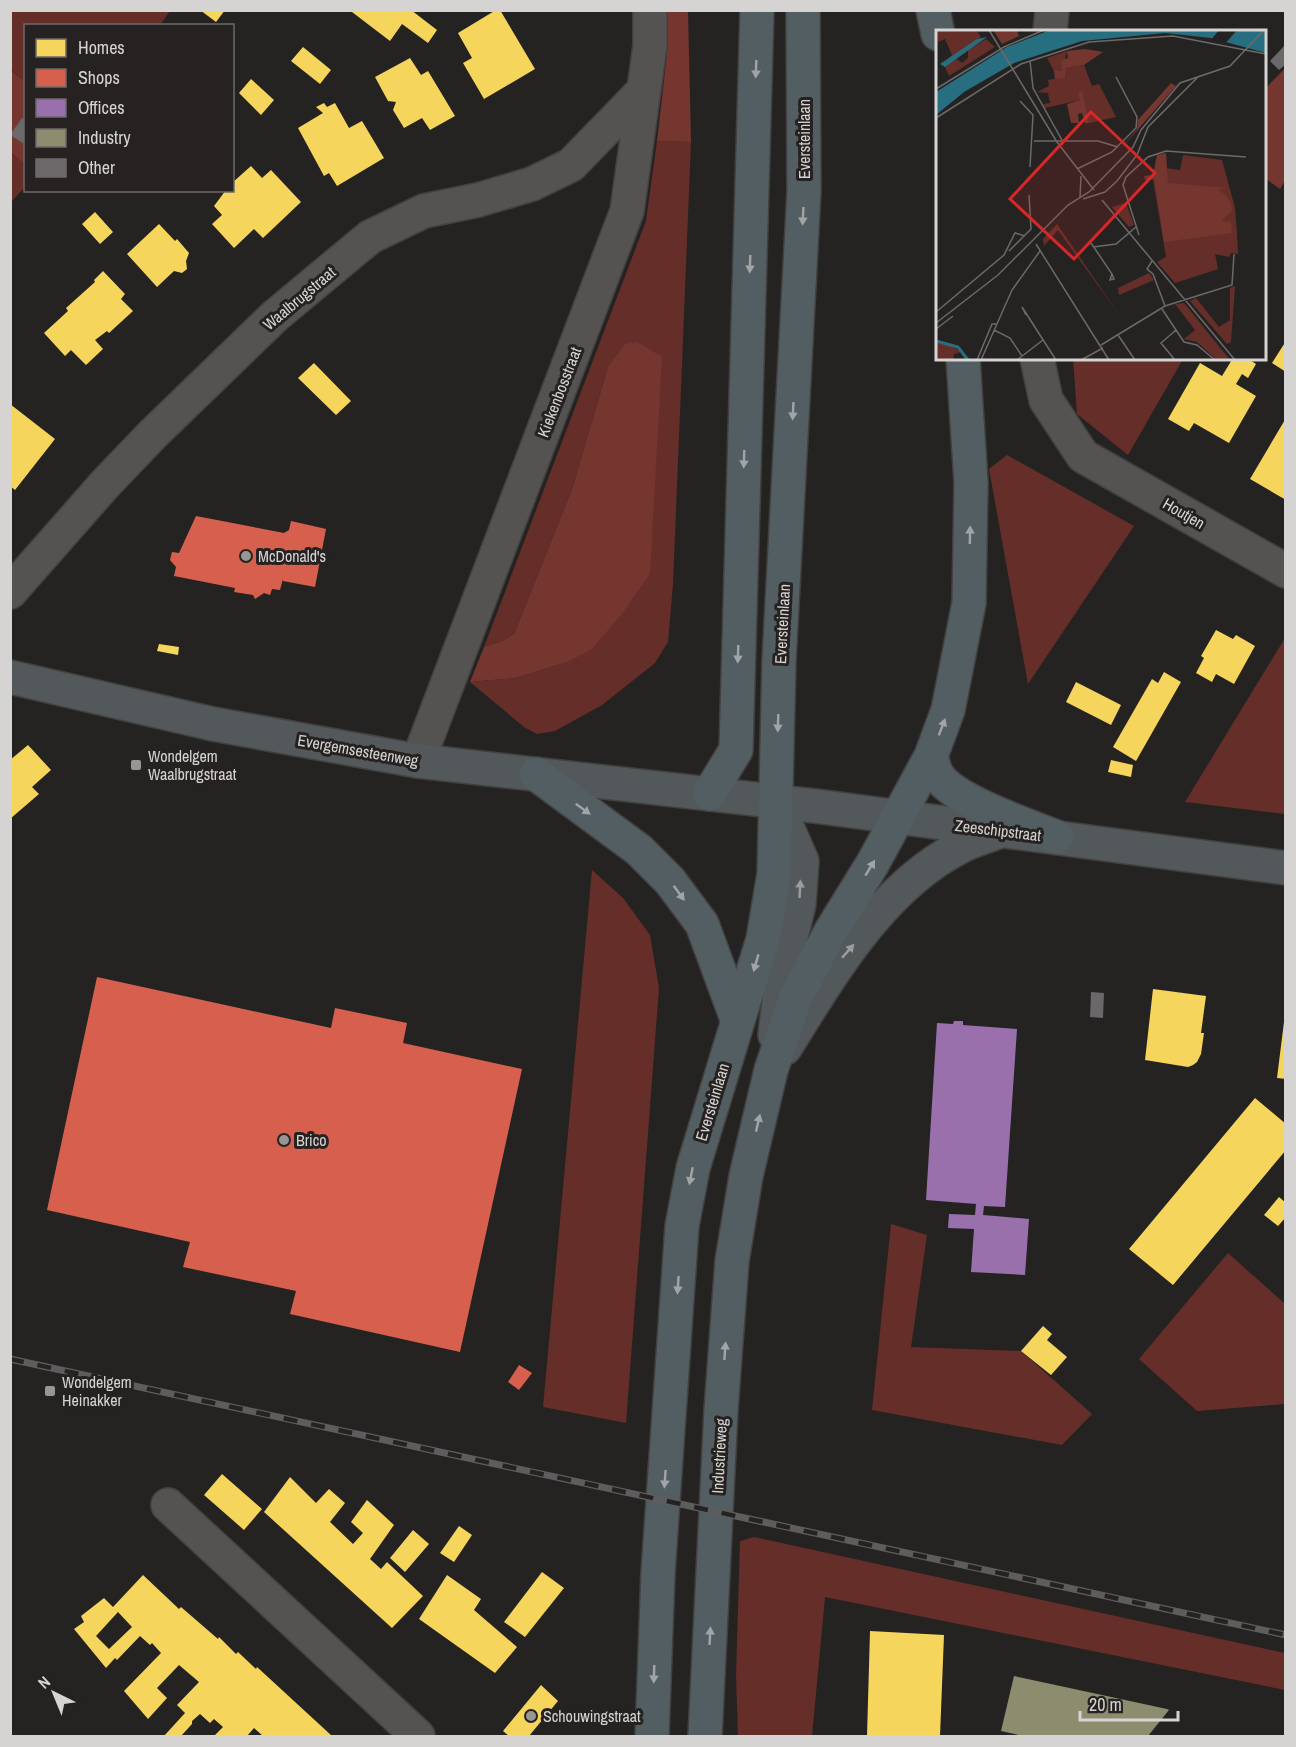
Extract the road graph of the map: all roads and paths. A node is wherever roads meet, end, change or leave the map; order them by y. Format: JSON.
{"nodes":[{"id":1,"x":650,"y":10,"type":"edge"},
{"id":2,"x":757,"y":10,"type":"edge"},
{"id":3,"x":803,"y":10,"type":"edge"},
{"id":4,"x":933,"y":10,"type":"edge"},
{"id":5,"x":1052,"y":10,"type":"edge"},
{"id":6,"x":937,"y":30,"type":"edge"},
{"id":7,"x":1050,"y":30,"type":"edge"},
{"id":8,"x":643,"y":91,"type":"junction"},
{"id":9,"x":963,"y":360,"type":"edge"},
{"id":10,"x":1037,"y":360,"type":"edge"},
{"id":11,"x":1286,"y":571,"type":"edge"},
{"id":12,"x":10,"y":592,"type":"edge"},
{"id":13,"x":10,"y":677,"type":"edge"},
{"id":14,"x":931,"y":756,"type":"junction"},
{"id":15,"x":418,"y":761,"type":"junction"},
{"id":16,"x":536,"y":774,"type":"junction"},
{"id":17,"x":710,"y":794,"type":"junction"},
{"id":18,"x":776,"y":802,"type":"junction"},
{"id":19,"x":898,"y":817,"type":"junction"},
{"id":20,"x":1003,"y":830,"type":"junction"},
{"id":21,"x":1057,"y":837,"type":"junction"},
{"id":22,"x":1286,"y":868,"type":"edge"},
{"id":23,"x":737,"y":1019,"type":"junction"},
{"id":24,"x":771,"y":1070,"type":"junction"},
{"id":25,"x":168,"y":1504,"type":"dead end"},
{"id":26,"x":418,"y":1737,"type":"edge"},
{"id":27,"x":652,"y":1737,"type":"edge"},
{"id":28,"x":705,"y":1737,"type":"edge"}],
"edges":[{"from":1,"to":8,"type":"street","name":"Kiekenbosstraat"},
{"from":2,"to":17,"type":"highway","one_way":true},
{"from":3,"to":18,"type":"highway","name":"Eversteinlaan","one_way":true},
{"from":4,"to":6,"type":"highway"},
{"from":5,"to":7,"type":"street"},
{"from":8,"to":12,"type":"street","name":"Waalbrugstraat"},
{"from":8,"to":15,"type":"street","name":"Kiekenbosstraat"},
{"from":14,"to":9,"type":"highway","name":"Industrieweg","one_way":true},
{"from":10,"to":11,"type":"street","name":"Houtjen"},
{"from":13,"to":15,"type":"main road","name":"Evergemsesteenweg"},
{"from":14,"to":19,"type":"highway","name":"Industrieweg"},
{"from":14,"to":21,"type":"highway"},
{"from":15,"to":16,"type":"main road","name":"Evergemsesteenweg"},
{"from":16,"to":17,"type":"main road","name":"Evergemsesteenweg"},
{"from":16,"to":23,"type":"highway","one_way":true},
{"from":17,"to":18,"type":"main road","name":"Zeeschipstraat"},
{"from":18,"to":19,"type":"main road","name":"Zeeschipstraat"},
{"from":18,"to":23,"type":"highway","name":"Eversteinlaan","one_way":true},
{"from":24,"to":18,"type":"main road","one_way":true},
{"from":19,"to":20,"type":"main road","name":"Zeeschipstraat"},
{"from":24,"to":19,"type":"highway","name":"Industrieweg","one_way":true},
{"from":20,"to":21,"type":"main road","name":"Zeeschipstraat"},
{"from":24,"to":20,"type":"main road","one_way":true},
{"from":21,"to":22,"type":"main road","name":"Zeeschipstraat"},
{"from":23,"to":27,"type":"highway","name":"Eversteinlaan","one_way":true},
{"from":28,"to":24,"type":"highway","name":"Industrieweg","one_way":true},
{"from":25,"to":26,"type":"street"}]}
